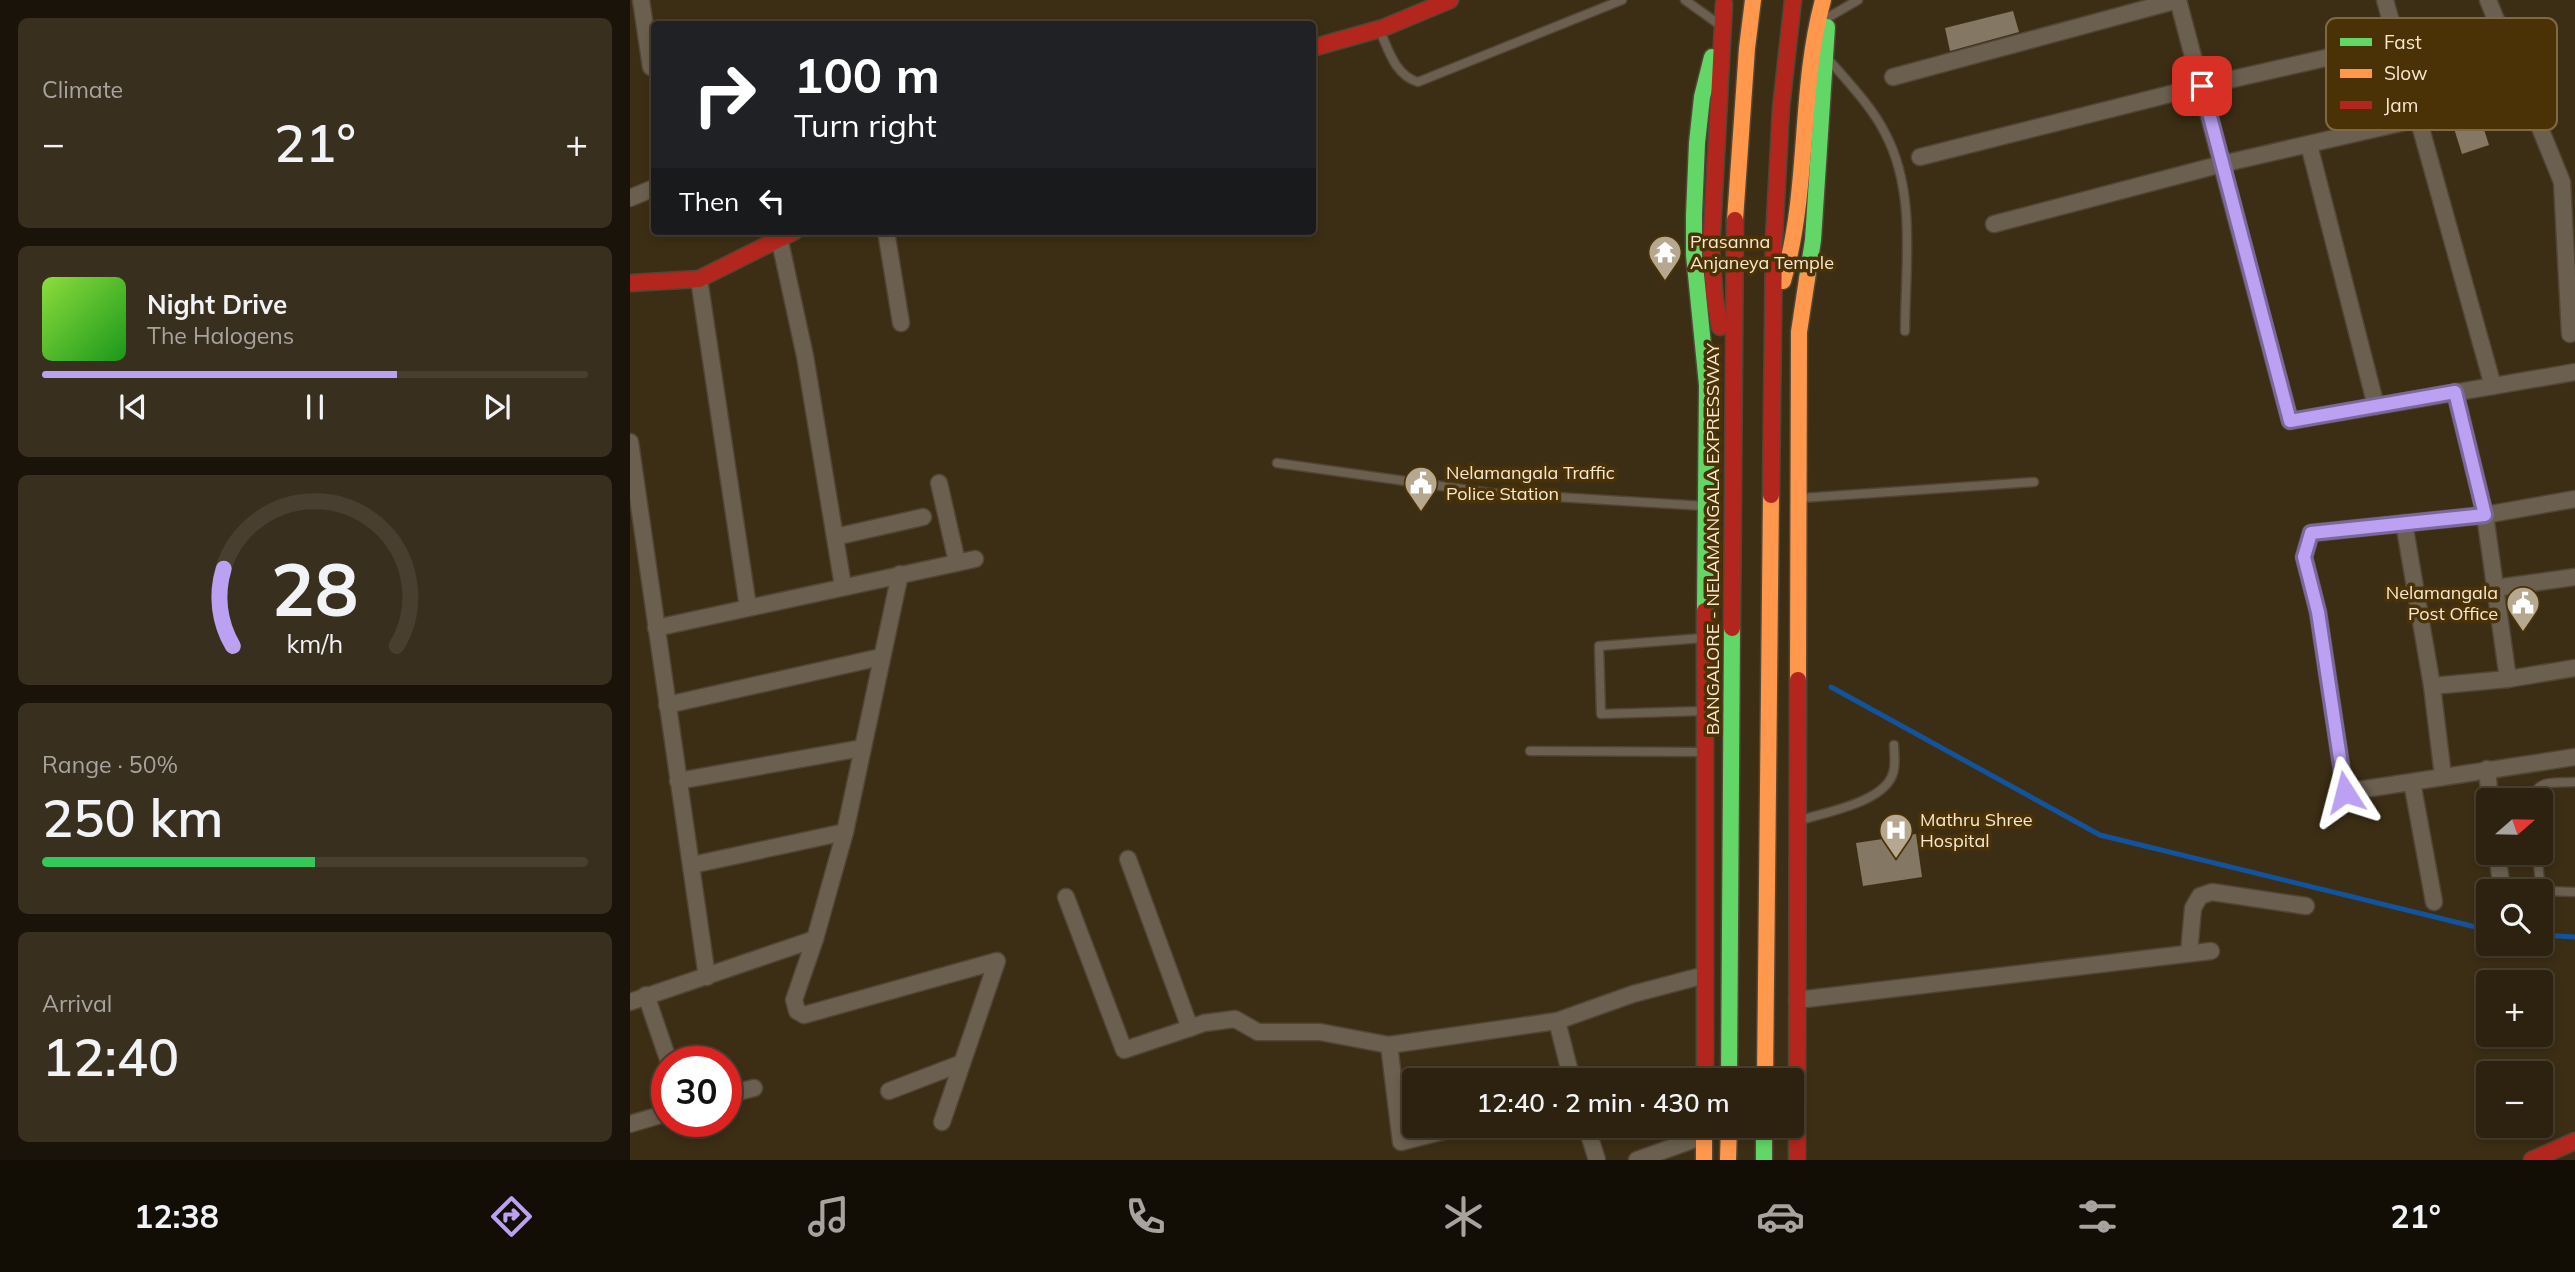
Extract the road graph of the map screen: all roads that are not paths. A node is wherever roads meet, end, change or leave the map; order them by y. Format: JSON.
{"nodes":[{"id":1,"x":641,"y":0,"type":"edge"},
{"id":2,"x":1450,"y":0,"type":"edge"},
{"id":3,"x":1622,"y":0,"type":"edge"},
{"id":4,"x":1685,"y":0,"type":"edge"},
{"id":5,"x":1753,"y":0,"type":"edge"},
{"id":6,"x":1793,"y":0,"type":"edge"},
{"id":7,"x":1823,"y":0,"type":"edge"},
{"id":8,"x":1828,"y":0,"type":"edge"},
{"id":9,"x":1858,"y":0,"type":"edge"},
{"id":10,"x":2178,"y":0,"type":"edge"},
{"id":11,"x":2385,"y":0,"type":"edge"},
{"id":12,"x":2488,"y":0,"type":"edge"},
{"id":13,"x":1724,"y":2,"type":"edge"},
{"id":14,"x":1827,"y":18,"type":"junction"},
{"id":15,"x":2390,"y":18,"type":"edge"},
{"id":16,"x":2495,"y":18,"type":"edge"},
{"id":17,"x":1719,"y":25,"type":"junction"},
{"id":18,"x":1379,"y":30,"type":"junction"},
{"id":19,"x":1316,"y":47,"type":"edge"},
{"id":20,"x":1825,"y":55,"type":"junction"},
{"id":21,"x":2326,"y":58,"type":"edge"},
{"id":22,"x":651,"y":67,"type":"dead end"},
{"id":23,"x":1893,"y":77,"type":"dead end"},
{"id":24,"x":2202,"y":86,"type":"junction"},
{"id":25,"x":2372,"y":130,"type":"edge"},
{"id":26,"x":2421,"y":130,"type":"edge"},
{"id":27,"x":2541,"y":130,"type":"edge"},
{"id":28,"x":2309,"y":145,"type":"junction"},
{"id":29,"x":1920,"y":157,"type":"dead end"},
{"id":30,"x":2222,"y":164,"type":"junction"},
{"id":31,"x":651,"y":189,"type":"edge"},
{"id":32,"x":630,"y":198,"type":"edge"},
{"id":33,"x":1994,"y":224,"type":"dead end"},
{"id":34,"x":785,"y":235,"type":"edge"},
{"id":35,"x":787,"y":235,"type":"edge"},
{"id":36,"x":887,"y":235,"type":"edge"},
{"id":37,"x":699,"y":279,"type":"junction"},
{"id":38,"x":630,"y":283,"type":"edge"},
{"id":39,"x":1773,"y":314,"type":"junction"},
{"id":40,"x":901,"y":323,"type":"dead end"},
{"id":41,"x":1905,"y":331,"type":"dead end"},
{"id":42,"x":2570,"y":334,"type":"dead end"},
{"id":43,"x":2575,"y":372,"type":"edge"},
{"id":44,"x":2493,"y":386,"type":"junction"},
{"id":45,"x":2455,"y":392,"type":"junction"},
{"id":46,"x":1732,"y":395,"type":"junction"},
{"id":47,"x":2376,"y":406,"type":"junction"},
{"id":48,"x":630,"y":442,"type":"edge"},
{"id":49,"x":1277,"y":463,"type":"dead end"},
{"id":50,"x":2035,"y":482,"type":"dead end"},
{"id":51,"x":939,"y":483,"type":"dead end"},
{"id":52,"x":1798,"y":498,"type":"junction"},
{"id":53,"x":2575,"y":499,"type":"edge"},
{"id":54,"x":1705,"y":506,"type":"junction"},
{"id":55,"x":2485,"y":515,"type":"junction"},
{"id":56,"x":923,"y":517,"type":"dead end"},
{"id":57,"x":2404,"y":523,"type":"junction"},
{"id":58,"x":835,"y":537,"type":"junction"},
{"id":59,"x":975,"y":559,"type":"dead end"},
{"id":60,"x":957,"y":562,"type":"junction"},
{"id":61,"x":900,"y":573,"type":"junction"},
{"id":62,"x":2575,"y":577,"type":"edge"},
{"id":63,"x":843,"y":586,"type":"junction"},
{"id":64,"x":2495,"y":588,"type":"junction"},
{"id":65,"x":748,"y":607,"type":"junction"},
{"id":66,"x":656,"y":628,"type":"junction"},
{"id":67,"x":1706,"y":638,"type":"junction"},
{"id":68,"x":881,"y":657,"type":"junction"},
{"id":69,"x":2575,"y":668,"type":"edge"},
{"id":70,"x":2508,"y":679,"type":"junction"},
{"id":71,"x":2432,"y":686,"type":"junction"},
{"id":72,"x":667,"y":705,"type":"junction"},
{"id":73,"x":1706,"y":711,"type":"junction"},
{"id":74,"x":1894,"y":745,"type":"dead end"},
{"id":75,"x":862,"y":748,"type":"junction"},
{"id":76,"x":1530,"y":751,"type":"dead end"},
{"id":77,"x":1706,"y":752,"type":"junction"},
{"id":78,"x":2575,"y":757,"type":"edge"},
{"id":79,"x":2487,"y":769,"type":"junction"},
{"id":80,"x":2442,"y":776,"type":"junction"},
{"id":81,"x":678,"y":781,"type":"junction"},
{"id":82,"x":2412,"y":782,"type":"junction"},
{"id":83,"x":2575,"y":782,"type":"edge"},
{"id":84,"x":2489,"y":788,"type":"edge"},
{"id":85,"x":2538,"y":788,"type":"edge"},
{"id":86,"x":1798,"y":821,"type":"junction"},
{"id":87,"x":845,"y":832,"type":"junction"},
{"id":88,"x":1128,"y":859,"type":"dead end"},
{"id":89,"x":692,"y":865,"type":"junction"},
{"id":90,"x":2538,"y":865,"type":"edge"},
{"id":91,"x":2575,"y":892,"type":"edge"},
{"id":92,"x":1066,"y":897,"type":"dead end"},
{"id":93,"x":2434,"y":902,"type":"dead end"},
{"id":94,"x":2306,"y":906,"type":"dead end"},
{"id":95,"x":815,"y":939,"type":"junction"},
{"id":96,"x":2211,"y":951,"type":"dead end"},
{"id":97,"x":2189,"y":953,"type":"junction"},
{"id":98,"x":1705,"y":975,"type":"junction"},
{"id":99,"x":707,"y":977,"type":"junction"},
{"id":100,"x":646,"y":995,"type":"junction"},
{"id":101,"x":1797,"y":1000,"type":"junction"},
{"id":102,"x":630,"y":1002,"type":"edge"},
{"id":103,"x":1557,"y":1021,"type":"junction"},
{"id":104,"x":1190,"y":1028,"type":"junction"},
{"id":105,"x":1389,"y":1045,"type":"junction"},
{"id":106,"x":664,"y":1046,"type":"edge"},
{"id":107,"x":962,"y":1063,"type":"junction"},
{"id":108,"x":1569,"y":1068,"type":"edge"},
{"id":109,"x":1705,"y":1068,"type":"edge"},
{"id":110,"x":1729,"y":1068,"type":"edge"},
{"id":111,"x":1765,"y":1068,"type":"edge"},
{"id":112,"x":754,"y":1088,"type":"dead end"},
{"id":113,"x":742,"y":1091,"type":"edge"},
{"id":114,"x":889,"y":1091,"type":"dead end"},
{"id":115,"x":651,"y":1117,"type":"edge"},
{"id":116,"x":942,"y":1122,"type":"dead end"},
{"id":117,"x":630,"y":1124,"type":"edge"},
{"id":118,"x":1417,"y":1138,"type":"edge"},
{"id":119,"x":1590,"y":1138,"type":"edge"},
{"id":120,"x":1688,"y":1138,"type":"edge"},
{"id":121,"x":1704,"y":1138,"type":"edge"},
{"id":122,"x":1729,"y":1138,"type":"edge"},
{"id":123,"x":1764,"y":1138,"type":"edge"},
{"id":124,"x":2575,"y":1141,"type":"edge"},
{"id":125,"x":1597,"y":1160,"type":"edge"},
{"id":126,"x":1637,"y":1160,"type":"edge"},
{"id":127,"x":1704,"y":1160,"type":"edge"},
{"id":128,"x":1728,"y":1160,"type":"edge"},
{"id":129,"x":1764,"y":1160,"type":"edge"},
{"id":130,"x":1797,"y":1160,"type":"edge"},
{"id":131,"x":2532,"y":1160,"type":"edge"}],
"edges":[{"from":1,"to":22,"type":"street"},
{"from":2,"to":18,"type":"main road"},
{"from":3,"to":18,"type":"lane"},
{"from":4,"to":17,"type":"lane"},
{"from":5,"to":46,"type":"main road","name":"BANGALORE - NELAMANGALA EXPRESSWAY"},
{"from":6,"to":39,"type":"main road"},
{"from":7,"to":39,"type":"main road"},
{"from":8,"to":14,"type":"main road"},
{"from":9,"to":14,"type":"lane"},
{"from":10,"to":23,"type":"street"},
{"from":10,"to":24,"type":"street"},
{"from":11,"to":15,"type":"street"},
{"from":12,"to":16,"type":"street"},
{"from":13,"to":17,"type":"main road"},
{"from":13,"to":46,"type":"main road"},
{"from":14,"to":20,"type":"main road"},
{"from":17,"to":54,"type":"main road"},
{"from":18,"to":19,"type":"main road"},
{"from":20,"to":41,"type":"lane"},
{"from":20,"to":52,"type":"main road"},
{"from":21,"to":24,"type":"street"},
{"from":24,"to":29,"type":"street"},
{"from":24,"to":30,"type":"street"},
{"from":25,"to":28,"type":"street"},
{"from":26,"to":44,"type":"street"},
{"from":27,"to":42,"type":"street"},
{"from":28,"to":30,"type":"street"},
{"from":28,"to":47,"type":"street"},
{"from":30,"to":33,"type":"street"},
{"from":30,"to":47,"type":"street"},
{"from":31,"to":32,"type":"street"},
{"from":34,"to":37,"type":"main road"},
{"from":35,"to":58,"type":"street"},
{"from":36,"to":40,"type":"street"},
{"from":37,"to":38,"type":"main road"},
{"from":37,"to":65,"type":"street"},
{"from":39,"to":111,"type":"main road"},
{"from":43,"to":44,"type":"street"},
{"from":44,"to":45,"type":"street"},
{"from":45,"to":47,"type":"street"},
{"from":45,"to":55,"type":"street"},
{"from":46,"to":110,"type":"main road","name":"BANGALORE - NELAMANGALA EXPRESSWAY"},
{"from":48,"to":66,"type":"street"},
{"from":49,"to":54,"type":"lane"},
{"from":50,"to":52,"type":"lane"},
{"from":51,"to":60,"type":"street"},
{"from":52,"to":86,"type":"main road"},
{"from":53,"to":55,"type":"street"},
{"from":54,"to":67,"type":"main road"},
{"from":55,"to":57,"type":"street"},
{"from":55,"to":64,"type":"street"},
{"from":56,"to":58,"type":"street"},
{"from":57,"to":71,"type":"street"},
{"from":57,"to":82,"type":"street"},
{"from":58,"to":63,"type":"street"},
{"from":59,"to":60,"type":"street"},
{"from":60,"to":61,"type":"street"},
{"from":61,"to":63,"type":"street"},
{"from":61,"to":68,"type":"street"},
{"from":62,"to":64,"type":"street"},
{"from":63,"to":65,"type":"street"},
{"from":64,"to":70,"type":"street"},
{"from":65,"to":66,"type":"street"},
{"from":66,"to":72,"type":"street"},
{"from":67,"to":73,"type":"main road"},
{"from":67,"to":73,"type":"lane"},
{"from":68,"to":72,"type":"street"},
{"from":68,"to":75,"type":"street"},
{"from":69,"to":70,"type":"street"},
{"from":70,"to":71,"type":"street"},
{"from":71,"to":80,"type":"street"},
{"from":72,"to":81,"type":"street"},
{"from":73,"to":77,"type":"main road"},
{"from":74,"to":86,"type":"lane"},
{"from":75,"to":81,"type":"street"},
{"from":75,"to":87,"type":"street"},
{"from":76,"to":77,"type":"lane"},
{"from":77,"to":98,"type":"main road"},
{"from":78,"to":79,"type":"street"},
{"from":79,"to":80,"type":"street"},
{"from":79,"to":84,"type":"street"},
{"from":80,"to":82,"type":"street"},
{"from":81,"to":89,"type":"street"},
{"from":82,"to":93,"type":"street"},
{"from":83,"to":85,"type":"lane"},
{"from":86,"to":101,"type":"main road"},
{"from":87,"to":89,"type":"street"},
{"from":87,"to":95,"type":"street"},
{"from":88,"to":104,"type":"street"},
{"from":89,"to":99,"type":"street"},
{"from":90,"to":91,"type":"lane"},
{"from":92,"to":104,"type":"street"},
{"from":94,"to":97,"type":"street"},
{"from":95,"to":99,"type":"street"},
{"from":95,"to":107,"type":"street"},
{"from":96,"to":97,"type":"street"},
{"from":97,"to":101,"type":"street"},
{"from":98,"to":103,"type":"street"},
{"from":98,"to":109,"type":"main road"},
{"from":99,"to":100,"type":"street"},
{"from":100,"to":102,"type":"street"},
{"from":100,"to":106,"type":"street"},
{"from":101,"to":130,"type":"main road"},
{"from":103,"to":105,"type":"street"},
{"from":103,"to":108,"type":"street"},
{"from":104,"to":105,"type":"street"},
{"from":105,"to":118,"type":"street"},
{"from":107,"to":114,"type":"street"},
{"from":107,"to":116,"type":"street"},
{"from":112,"to":113,"type":"street"},
{"from":115,"to":117,"type":"street"},
{"from":119,"to":125,"type":"street"},
{"from":120,"to":126,"type":"street"},
{"from":121,"to":127,"type":"main road"},
{"from":122,"to":128,"type":"main road"},
{"from":123,"to":129,"type":"main road"},
{"from":124,"to":131,"type":"main road"}]}
